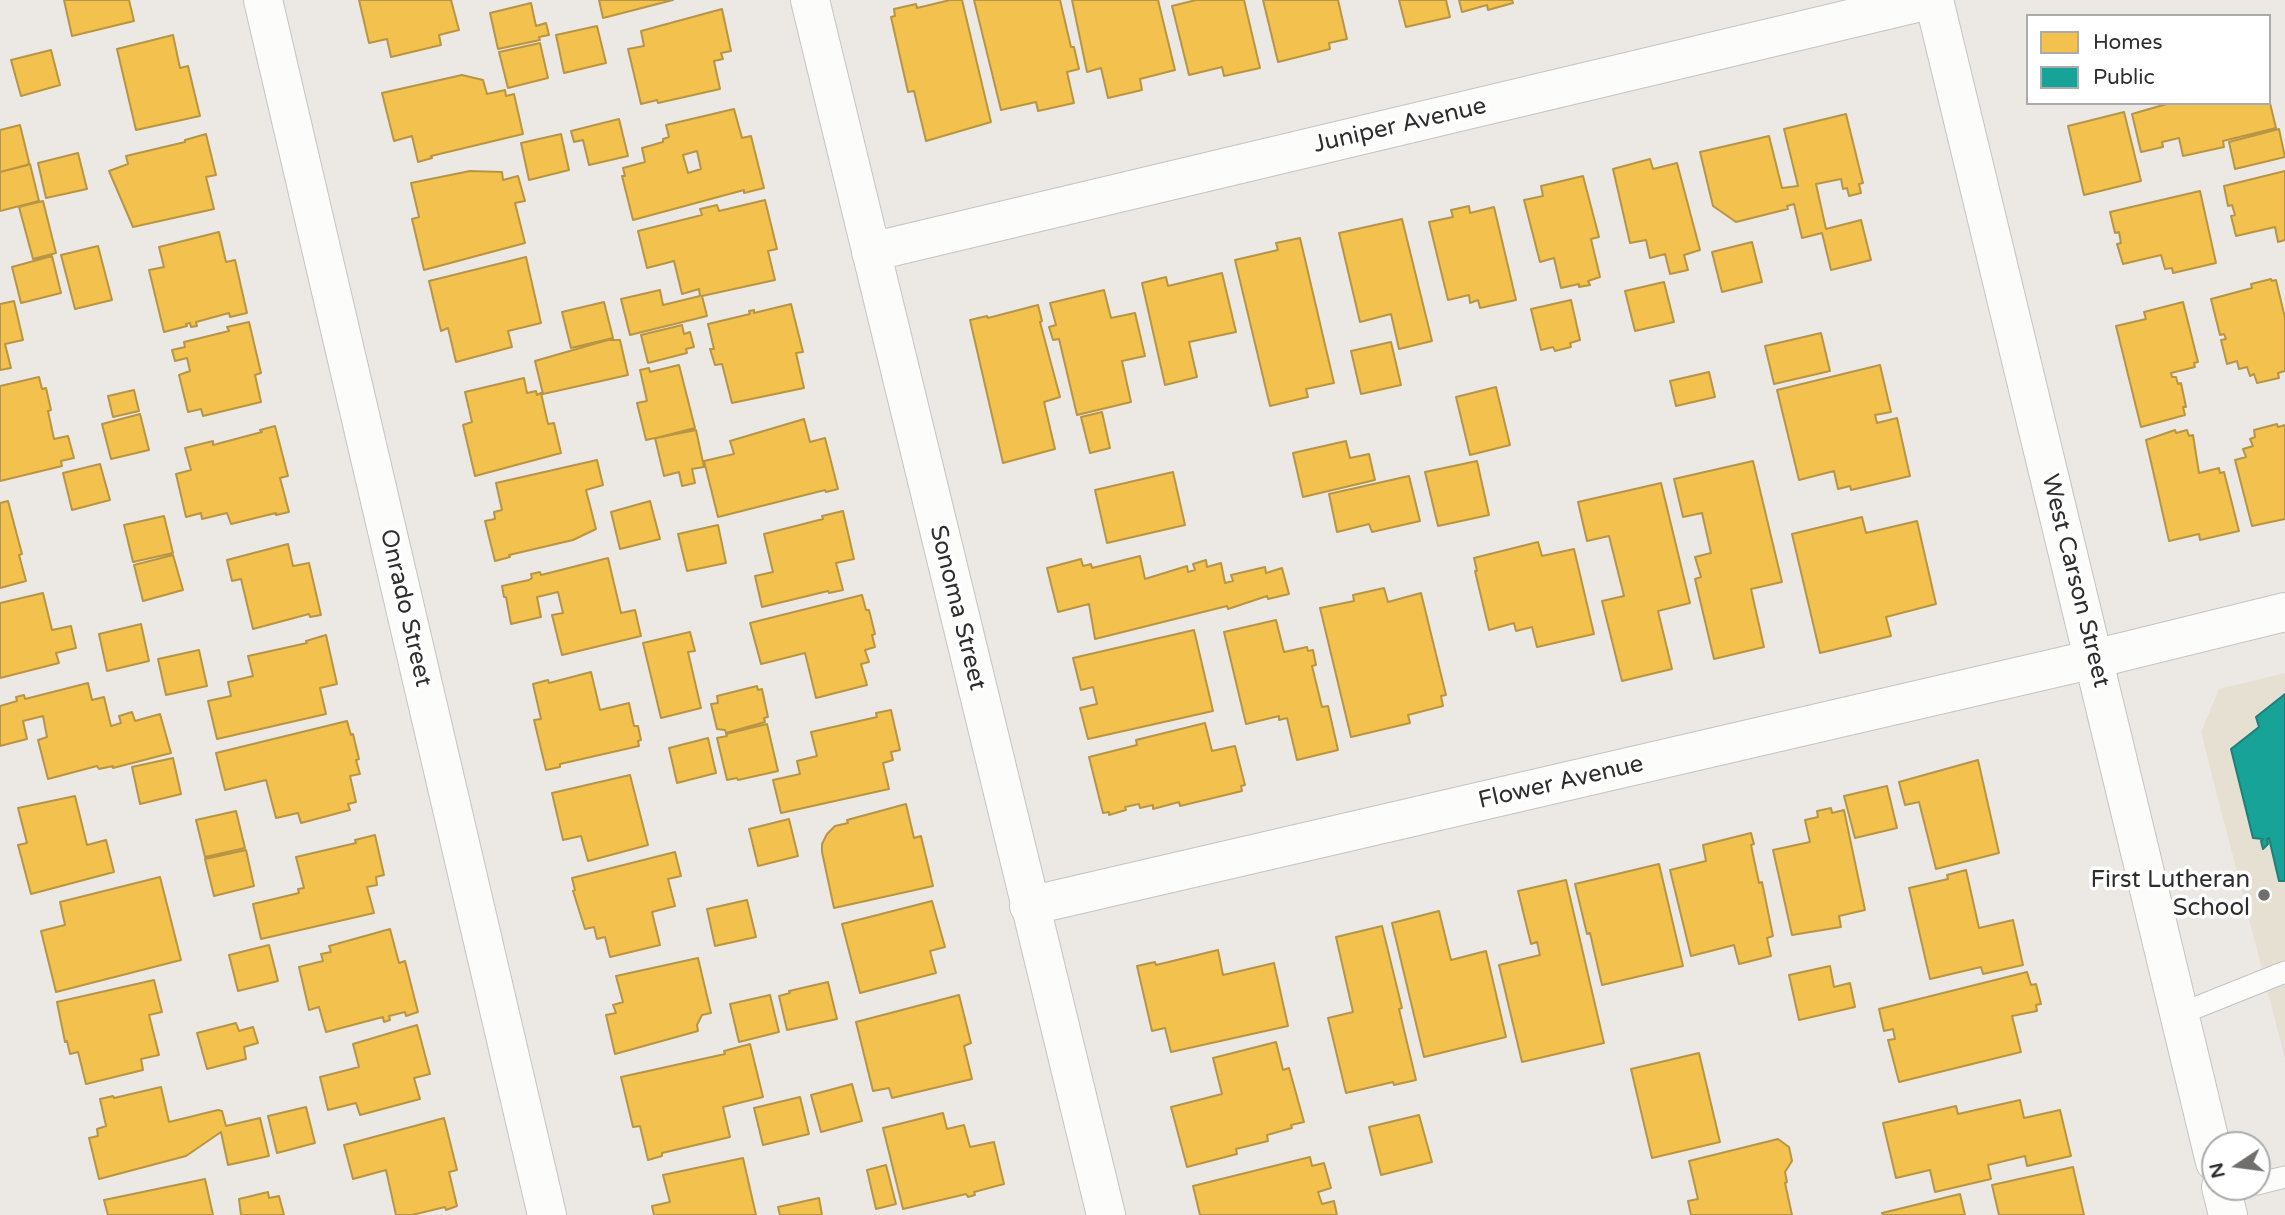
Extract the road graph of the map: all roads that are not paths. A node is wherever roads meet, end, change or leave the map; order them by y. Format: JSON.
{"nodes":[{"id":1,"x":263,"y":0,"type":"edge"},
{"id":2,"x":810,"y":0,"type":"edge"},
{"id":3,"x":1931,"y":0,"type":"edge"},
{"id":4,"x":871,"y":252,"type":"junction"},
{"id":5,"x":2285,"y":612,"type":"edge"},
{"id":6,"x":2094,"y":659,"type":"junction"},
{"id":7,"x":1029,"y":906,"type":"junction"},
{"id":8,"x":2285,"y":972,"type":"edge"},
{"id":9,"x":2180,"y":1014,"type":"junction"},
{"id":10,"x":2214,"y":1131,"type":"edge"},
{"id":11,"x":547,"y":1215,"type":"edge"},
{"id":12,"x":1106,"y":1215,"type":"edge"}],
"edges":[{"from":1,"to":11,"type":"street","name":"Onrado Street"},
{"from":2,"to":4,"type":"street","name":"Sonoma Street"},
{"from":3,"to":4,"type":"street","name":"Juniper Avenue"},
{"from":3,"to":6,"type":"street","name":"West Carson Street"},
{"from":4,"to":7,"type":"street","name":"Sonoma Street"},
{"from":5,"to":6,"type":"street","name":"Flower Avenue"},
{"from":6,"to":7,"type":"street","name":"Flower Avenue"},
{"from":6,"to":9,"type":"street","name":"West Carson Street"},
{"from":7,"to":12,"type":"street","name":"Sonoma Street"},
{"from":8,"to":9,"type":"lane"},
{"from":9,"to":10,"type":"street","name":"West Carson Street"}]}
